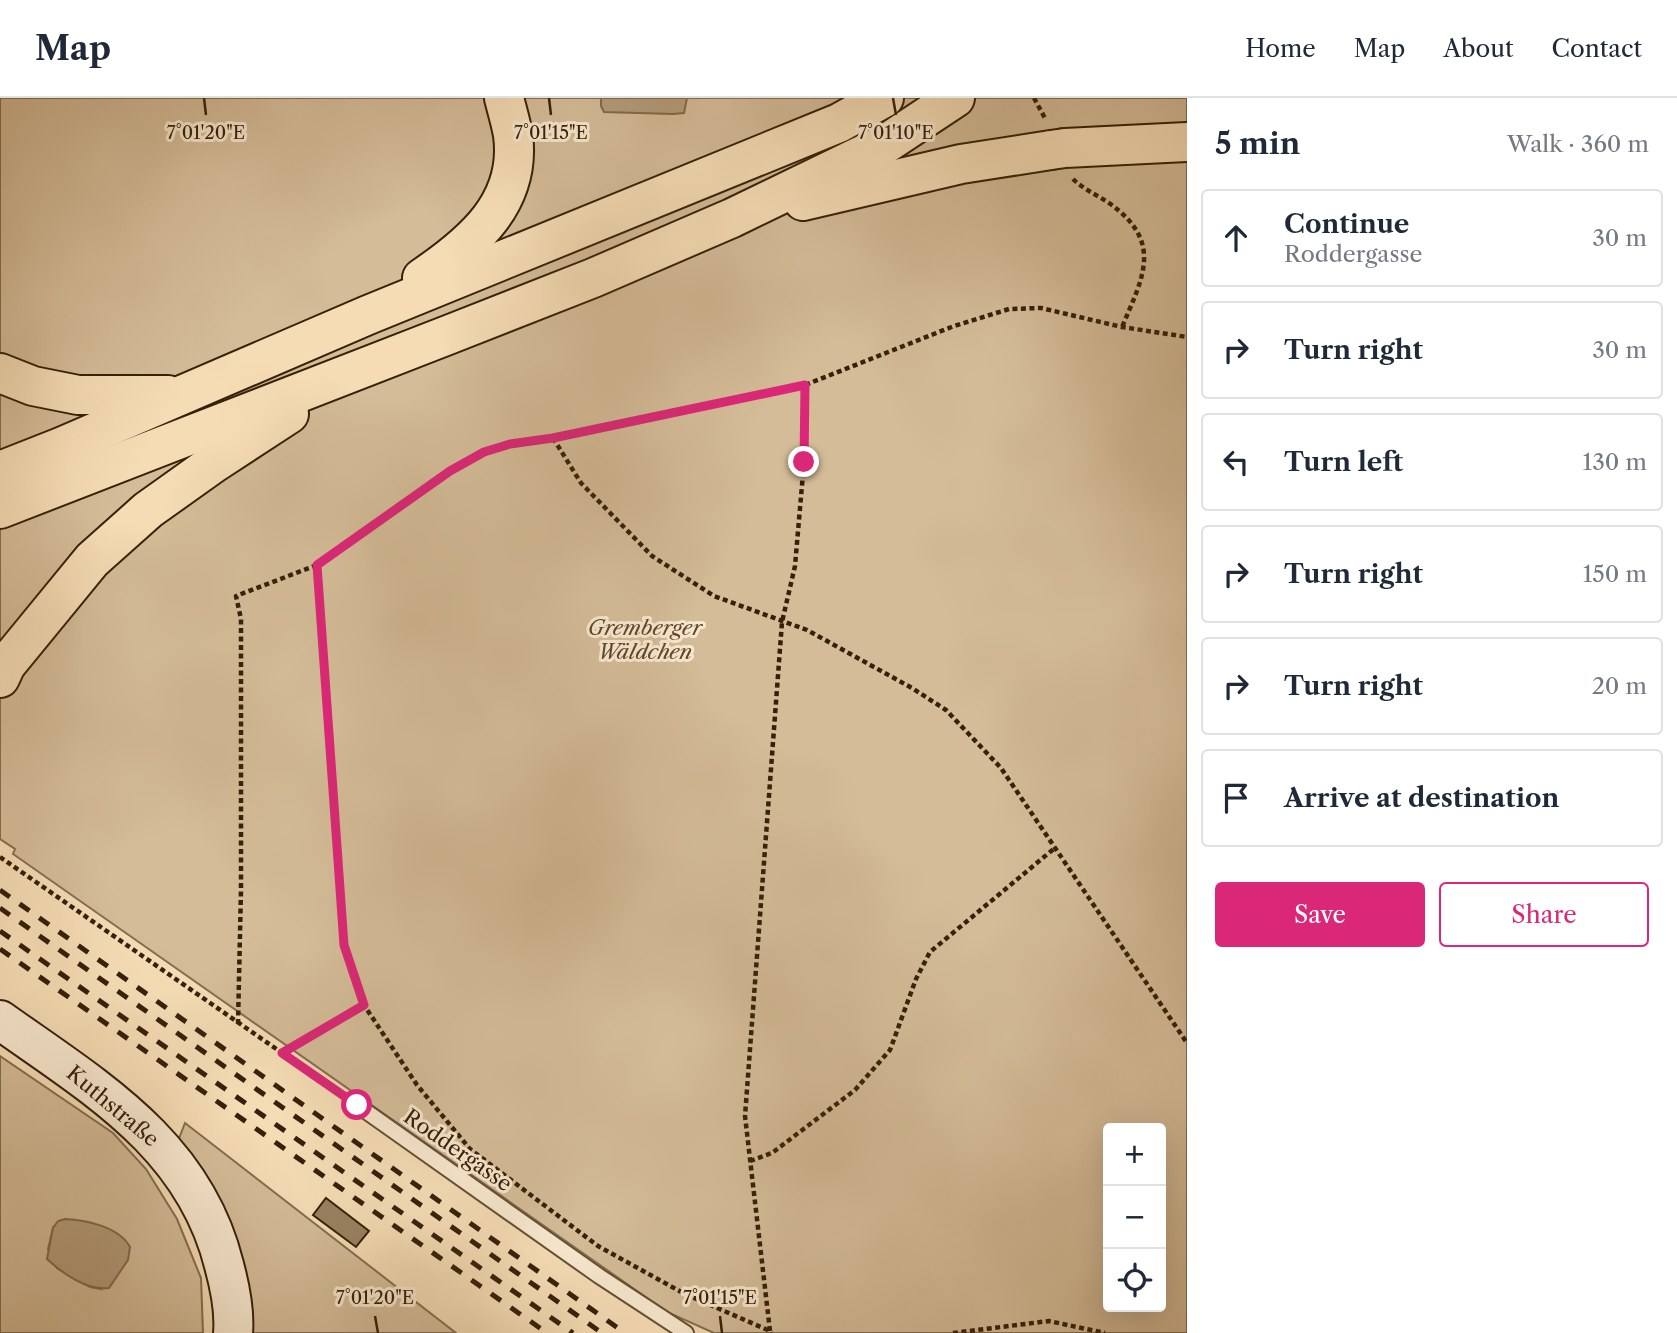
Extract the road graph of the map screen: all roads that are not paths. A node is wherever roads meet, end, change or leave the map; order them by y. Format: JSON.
{"nodes":[{"id":1,"x":504,"y":98,"type":"edge"},
{"id":2,"x":884,"y":98,"type":"edge"},
{"id":3,"x":955,"y":98,"type":"edge"},
{"id":4,"x":1187,"y":142,"type":"edge"},
{"id":5,"x":733,"y":218,"type":"junction"},
{"id":6,"x":368,"y":315,"type":"junction"},
{"id":7,"x":355,"y":371,"type":"junction"},
{"id":8,"x":0,"y":373,"type":"edge"},
{"id":9,"x":184,"y":395,"type":"junction"},
{"id":10,"x":0,"y":471,"type":"edge"},
{"id":11,"x":0,"y":509,"type":"edge"},
{"id":12,"x":0,"y":678,"type":"edge"},
{"id":13,"x":0,"y":1020,"type":"edge"},
{"id":14,"x":357,"y":1105,"type":"road end"},
{"id":15,"x":233,"y":1333,"type":"edge"},
{"id":16,"x":686,"y":1333,"type":"edge"}],
"edges":[{"from":1,"to":6,"type":"highway"},
{"from":2,"to":6,"type":"highway"},
{"from":3,"to":5,"type":"highway"},
{"from":4,"to":5,"type":"highway"},
{"from":5,"to":7,"type":"highway"},
{"from":6,"to":9,"type":"highway"},
{"from":7,"to":11,"type":"highway"},
{"from":7,"to":12,"type":"highway"},
{"from":8,"to":9,"type":"highway"},
{"from":9,"to":10,"type":"highway"},
{"from":13,"to":15,"type":"street","name":"Kuthstraße"},
{"from":14,"to":16,"type":"lane","name":"Roddergasse"}]}
